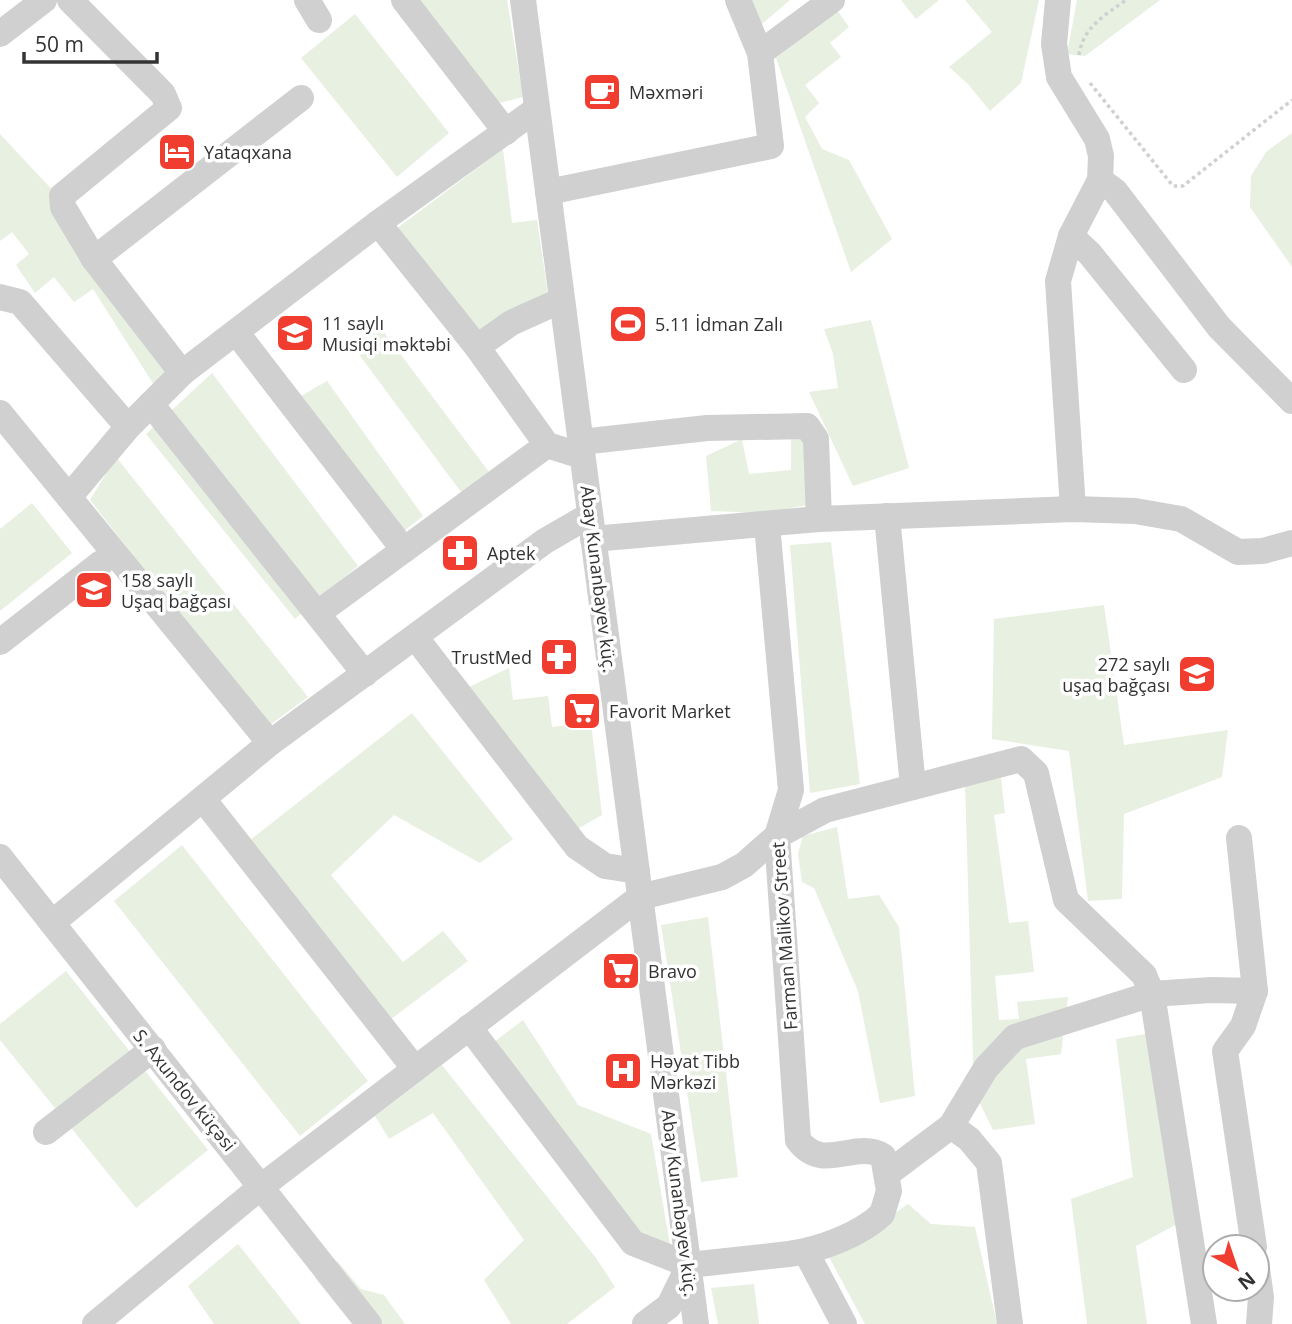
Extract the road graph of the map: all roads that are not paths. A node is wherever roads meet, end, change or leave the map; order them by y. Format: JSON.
{"nodes":[{"id":1,"x":44,"y":0,"type":"edge"},
{"id":2,"x":70,"y":0,"type":"edge"},
{"id":3,"x":404,"y":0,"type":"edge"},
{"id":4,"x":523,"y":0,"type":"edge"},
{"id":5,"x":738,"y":0,"type":"edge"},
{"id":6,"x":832,"y":0,"type":"edge"},
{"id":7,"x":1058,"y":0,"type":"edge"},
{"id":8,"x":0,"y":34,"type":"edge"},
{"id":9,"x":760,"y":53,"type":"junction"},
{"id":10,"x":301,"y":98,"type":"dead end"},
{"id":11,"x":537,"y":109,"type":"junction"},
{"id":12,"x":506,"y":132,"type":"junction"},
{"id":13,"x":1100,"y":180,"type":"junction"},
{"id":14,"x":548,"y":191,"type":"junction"},
{"id":15,"x":378,"y":223,"type":"junction"},
{"id":16,"x":1071,"y":236,"type":"junction"},
{"id":17,"x":94,"y":259,"type":"junction"},
{"id":18,"x":0,"y":297,"type":"edge"},
{"id":19,"x":562,"y":300,"type":"junction"},
{"id":20,"x":236,"y":332,"type":"junction"},
{"id":21,"x":477,"y":347,"type":"junction"},
{"id":22,"x":1184,"y":370,"type":"dead end"},
{"id":23,"x":182,"y":373,"type":"junction"},
{"id":24,"x":1292,"y":401,"type":"edge"},
{"id":25,"x":151,"y":404,"type":"junction"},
{"id":26,"x":0,"y":413,"type":"edge"},
{"id":27,"x":128,"y":427,"type":"junction"},
{"id":28,"x":547,"y":445,"type":"junction"},
{"id":29,"x":582,"y":449,"type":"junction"},
{"id":30,"x":69,"y":497,"type":"junction"},
{"id":31,"x":1073,"y":509,"type":"junction"},
{"id":32,"x":887,"y":516,"type":"junction"},
{"id":33,"x":86,"y":518,"type":"junction"},
{"id":34,"x":819,"y":519,"type":"junction"},
{"id":35,"x":767,"y":525,"type":"junction"},
{"id":36,"x":592,"y":527,"type":"junction"},
{"id":37,"x":1292,"y":543,"type":"edge"},
{"id":38,"x":404,"y":550,"type":"junction"},
{"id":39,"x":101,"y":562,"type":"junction"},
{"id":40,"x":123,"y":591,"type":"dead end"},
{"id":41,"x":318,"y":613,"type":"junction"},
{"id":42,"x":416,"y":638,"type":"junction"},
{"id":43,"x":0,"y":642,"type":"edge"},
{"id":44,"x":365,"y":674,"type":"junction"},
{"id":45,"x":270,"y":743,"type":"junction"},
{"id":46,"x":913,"y":787,"type":"junction"},
{"id":47,"x":203,"y":799,"type":"junction"},
{"id":48,"x":777,"y":836,"type":"junction"},
{"id":49,"x":1239,"y":838,"type":"dead end"},
{"id":50,"x":0,"y":857,"type":"edge"},
{"id":51,"x":638,"y":884,"type":"junction"},
{"id":52,"x":52,"y":923,"type":"junction"},
{"id":53,"x":1255,"y":991,"type":"junction"},
{"id":54,"x":1152,"y":994,"type":"junction"},
{"id":55,"x":468,"y":1027,"type":"junction"},
{"id":56,"x":153,"y":1049,"type":"junction"},
{"id":57,"x":415,"y":1069,"type":"junction"},
{"id":58,"x":951,"y":1126,"type":"junction"},
{"id":59,"x":46,"y":1132,"type":"dead end"},
{"id":60,"x":887,"y":1174,"type":"junction"},
{"id":61,"x":262,"y":1186,"type":"junction"},
{"id":62,"x":1252,"y":1233,"type":"edge"},
{"id":63,"x":806,"y":1252,"type":"junction"},
{"id":64,"x":689,"y":1265,"type":"junction"},
{"id":65,"x":1261,"y":1303,"type":"edge"},
{"id":66,"x":95,"y":1324,"type":"edge"},
{"id":67,"x":369,"y":1324,"type":"edge"},
{"id":68,"x":645,"y":1324,"type":"edge"},
{"id":69,"x":696,"y":1324,"type":"edge"},
{"id":70,"x":844,"y":1324,"type":"edge"},
{"id":71,"x":1010,"y":1324,"type":"edge"},
{"id":72,"x":1204,"y":1324,"type":"edge"},
{"id":73,"x":1259,"y":1324,"type":"edge"}],
"edges":[{"from":1,"to":8,"type":"street"},
{"from":2,"to":17,"type":"street"},
{"from":3,"to":12,"type":"street"},
{"from":4,"to":11,"type":"street","name":"Abay Kunanbayev küç."},
{"from":5,"to":9,"type":"street"},
{"from":6,"to":9,"type":"street"},
{"from":7,"to":13,"type":"street"},
{"from":9,"to":14,"type":"street"},
{"from":10,"to":17,"type":"street"},
{"from":11,"to":12,"type":"street"},
{"from":11,"to":14,"type":"street","name":"Abay Kunanbayev küç."},
{"from":12,"to":15,"type":"street"},
{"from":13,"to":16,"type":"street"},
{"from":13,"to":24,"type":"street"},
{"from":14,"to":19,"type":"street","name":"Abay Kunanbayev küç."},
{"from":15,"to":20,"type":"street"},
{"from":15,"to":21,"type":"street"},
{"from":16,"to":22,"type":"street"},
{"from":16,"to":31,"type":"street"},
{"from":17,"to":23,"type":"street"},
{"from":18,"to":27,"type":"street"},
{"from":19,"to":21,"type":"street"},
{"from":19,"to":29,"type":"street","name":"Abay Kunanbayev küç."},
{"from":20,"to":23,"type":"street"},
{"from":20,"to":38,"type":"street"},
{"from":21,"to":28,"type":"street"},
{"from":23,"to":25,"type":"street"},
{"from":25,"to":27,"type":"street"},
{"from":25,"to":41,"type":"street"},
{"from":26,"to":30,"type":"street"},
{"from":27,"to":30,"type":"street"},
{"from":28,"to":29,"type":"street"},
{"from":28,"to":38,"type":"street"},
{"from":29,"to":34,"type":"street"},
{"from":29,"to":36,"type":"street","name":"Abay Kunanbayev küç."},
{"from":30,"to":33,"type":"street"},
{"from":31,"to":32,"type":"street"},
{"from":31,"to":37,"type":"street"},
{"from":32,"to":34,"type":"street"},
{"from":32,"to":46,"type":"street"},
{"from":33,"to":39,"type":"street"},
{"from":33,"to":45,"type":"street"},
{"from":34,"to":35,"type":"street"},
{"from":35,"to":36,"type":"street"},
{"from":35,"to":48,"type":"street","name":"Farman Malikov Street"},
{"from":36,"to":42,"type":"street"},
{"from":36,"to":51,"type":"street","name":"Abay Kunanbayev küç."},
{"from":38,"to":41,"type":"street"},
{"from":39,"to":40,"type":"street"},
{"from":39,"to":43,"type":"street"},
{"from":41,"to":44,"type":"street"},
{"from":42,"to":44,"type":"street"},
{"from":42,"to":51,"type":"street"},
{"from":44,"to":45,"type":"street"},
{"from":45,"to":47,"type":"street"},
{"from":46,"to":48,"type":"street"},
{"from":46,"to":54,"type":"street"},
{"from":47,"to":52,"type":"street"},
{"from":47,"to":57,"type":"street"},
{"from":48,"to":51,"type":"street"},
{"from":48,"to":60,"type":"street","name":"Farman Malikov Street"},
{"from":49,"to":53,"type":"street"},
{"from":50,"to":52,"type":"street","name":"S. Axundov küçəsi"},
{"from":51,"to":55,"type":"street"},
{"from":51,"to":64,"type":"street","name":"Abay Kunanbayev küç."},
{"from":52,"to":56,"type":"street","name":"S. Axundov küçəsi"},
{"from":53,"to":54,"type":"street"},
{"from":53,"to":62,"type":"street"},
{"from":54,"to":58,"type":"street"},
{"from":54,"to":72,"type":"street"},
{"from":55,"to":57,"type":"street"},
{"from":55,"to":64,"type":"street"},
{"from":56,"to":59,"type":"street"},
{"from":56,"to":61,"type":"street","name":"S. Axundov küçəsi"},
{"from":57,"to":61,"type":"street"},
{"from":58,"to":60,"type":"street"},
{"from":58,"to":71,"type":"street"},
{"from":60,"to":63,"type":"street"},
{"from":61,"to":66,"type":"street"},
{"from":61,"to":67,"type":"street","name":"S. Axundov küçəsi"},
{"from":63,"to":64,"type":"street"},
{"from":63,"to":70,"type":"street"},
{"from":64,"to":68,"type":"street"},
{"from":64,"to":69,"type":"street","name":"Abay Kunanbayev küç."},
{"from":65,"to":73,"type":"street"}]}
